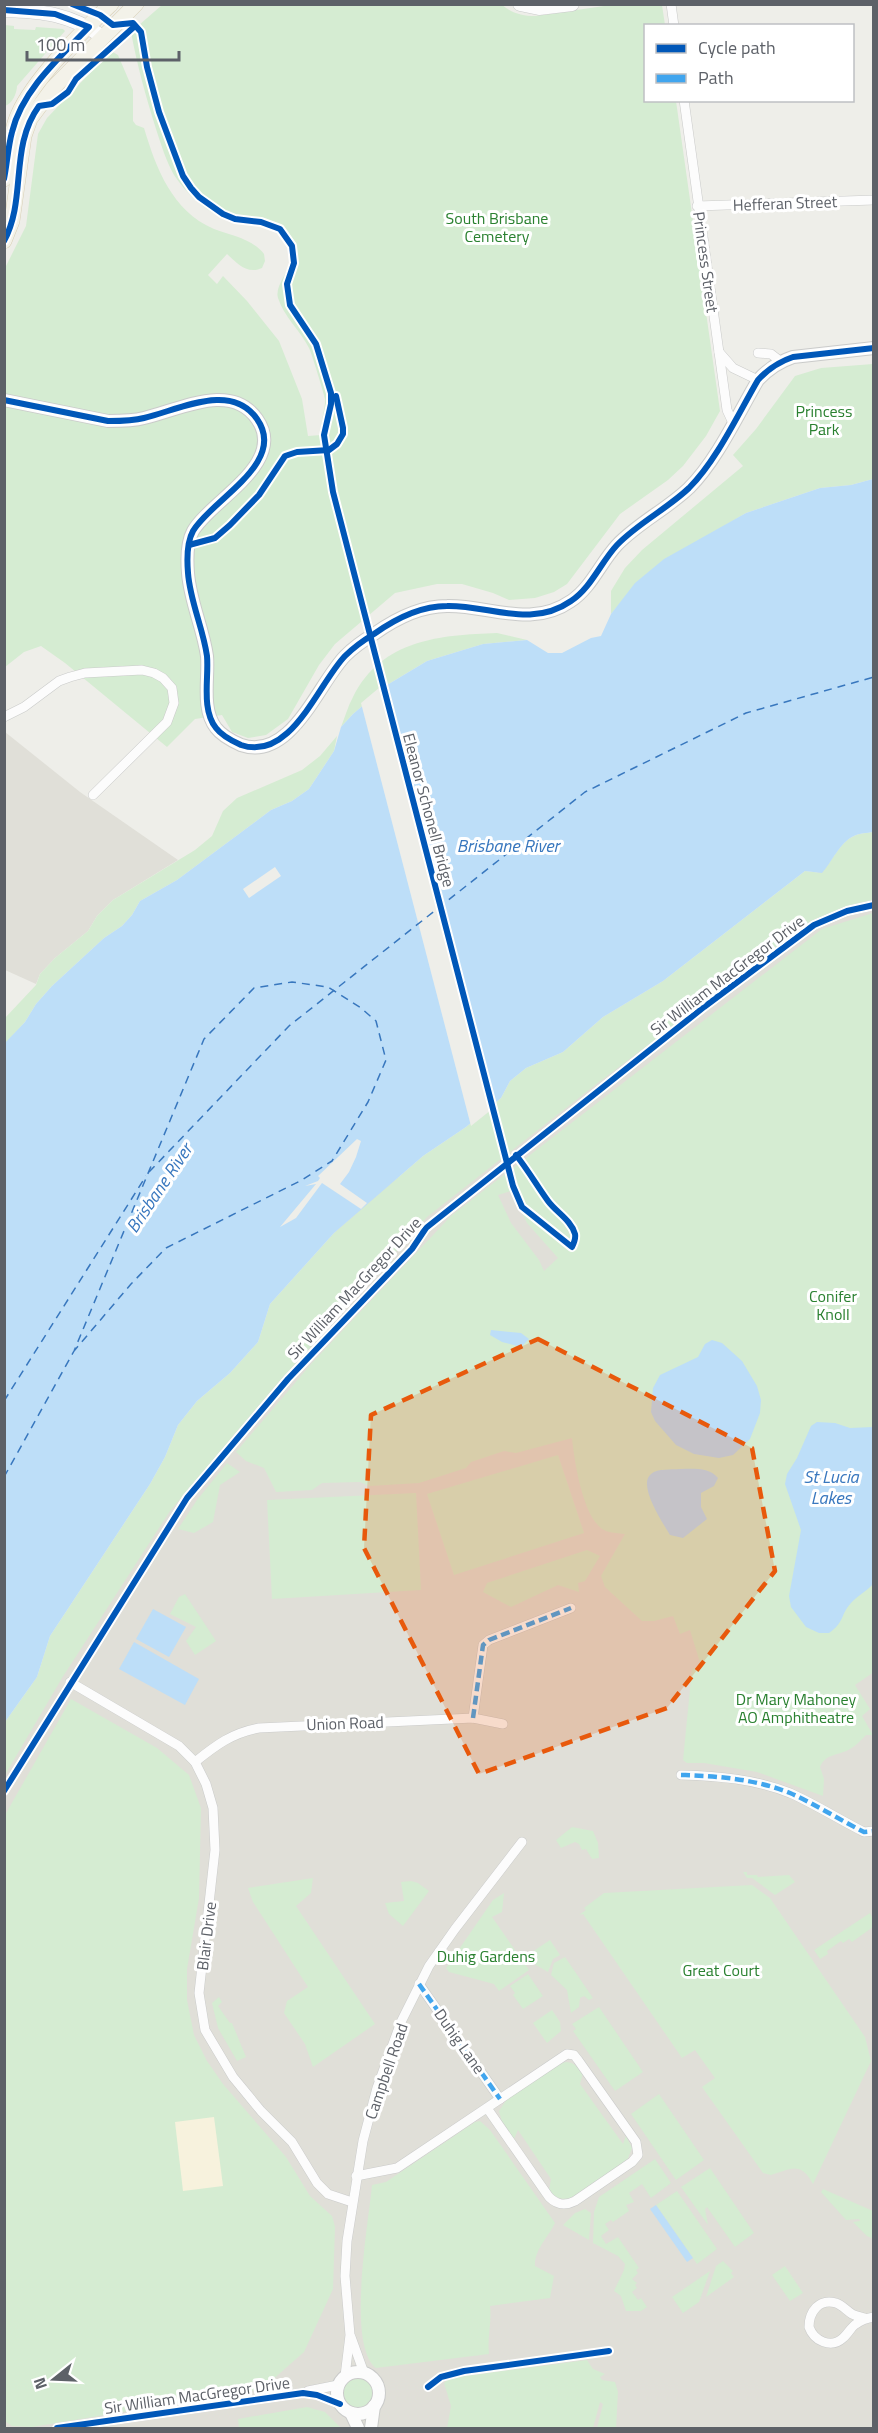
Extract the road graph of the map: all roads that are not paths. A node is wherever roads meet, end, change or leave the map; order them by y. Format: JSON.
{"nodes":[{"id":1,"x":111,"y":4,"type":"edge"},
{"id":2,"x":136,"y":4,"type":"edge"},
{"id":3,"x":520,"y":4,"type":"edge"},
{"id":4,"x":572,"y":4,"type":"edge"},
{"id":5,"x":671,"y":4,"type":"edge"},
{"id":6,"x":4,"y":10,"type":"edge"},
{"id":7,"x":674,"y":24,"type":"edge"},
{"id":8,"x":89,"y":27,"type":"junction"},
{"id":9,"x":103,"y":37,"type":"junction"},
{"id":10,"x":684,"y":102,"type":"edge"},
{"id":11,"x":4,"y":179,"type":"edge"},
{"id":12,"x":873,"y":200,"type":"edge"},
{"id":13,"x":698,"y":206,"type":"junction"},
{"id":14,"x":4,"y":241,"type":"edge"},
{"id":15,"x":873,"y":348,"type":"edge"},
{"id":16,"x":719,"y":352,"type":"junction"},
{"id":17,"x":758,"y":353,"type":"dead end"},
{"id":18,"x":780,"y":361,"type":"junction"},
{"id":19,"x":758,"y":380,"type":"junction"},
{"id":20,"x":4,"y":400,"type":"edge"},
{"id":21,"x":733,"y":423,"type":"junction"},
{"id":22,"x":4,"y":717,"type":"edge"},
{"id":23,"x":93,"y":795,"type":"dead end"},
{"id":24,"x":873,"y":905,"type":"edge"},
{"id":25,"x":571,"y":1608,"type":"dead end"},
{"id":26,"x":70,"y":1682,"type":"junction"},
{"id":27,"x":473,"y":1718,"type":"junction"},
{"id":28,"x":503,"y":1724,"type":"dead end"},
{"id":29,"x":195,"y":1762,"type":"junction"},
{"id":30,"x":681,"y":1775,"type":"dead end"},
{"id":31,"x":4,"y":1791,"type":"edge"},
{"id":32,"x":873,"y":1831,"type":"edge"},
{"id":33,"x":522,"y":1842,"type":"dead end"},
{"id":34,"x":419,"y":1984,"type":"junction"},
{"id":35,"x":500,"y":2099,"type":"junction"},
{"id":36,"x":487,"y":2108,"type":"junction"},
{"id":37,"x":356,"y":2176,"type":"junction"},
{"id":38,"x":352,"y":2202,"type":"junction"},
{"id":39,"x":869,"y":2318,"type":"edge"},
{"id":40,"x":350,"y":2335,"type":"junction"},
{"id":41,"x":364,"y":2373,"type":"junction"},
{"id":42,"x":342,"y":2380,"type":"junction"},
{"id":43,"x":303,"y":2393,"type":"junction"},
{"id":44,"x":340,"y":2404,"type":"junction"},
{"id":45,"x":374,"y":2406,"type":"junction"},
{"id":46,"x":351,"y":2413,"type":"junction"},
{"id":47,"x":57,"y":2428,"type":"edge"},
{"id":48,"x":358,"y":2428,"type":"edge"},
{"id":49,"x":371,"y":2428,"type":"edge"}],
"edges":[{"from":1,"to":8,"type":"main road"},
{"from":2,"to":9,"type":"main road"},
{"from":3,"to":4,"type":"main road"},
{"from":5,"to":7,"type":"street"},
{"from":6,"to":8,"type":"main road"},
{"from":8,"to":9,"type":"main road"},
{"from":8,"to":11,"type":"main road"},
{"from":9,"to":14,"type":"main road"},
{"from":10,"to":13,"type":"street","name":"Princess Street"},
{"from":12,"to":13,"type":"street","name":"Hefferan Street"},
{"from":13,"to":16,"type":"street","name":"Princess Street"},
{"from":15,"to":18,"type":"street"},
{"from":16,"to":19,"type":"street"},
{"from":16,"to":21,"type":"street","name":"Princess Street"},
{"from":17,"to":18,"type":"street"},
{"from":18,"to":19,"type":"street"},
{"from":19,"to":21,"type":"street"},
{"from":20,"to":21,"type":"street"},
{"from":22,"to":23,"type":"street"},
{"from":24,"to":26,"type":"street","name":"Sir William MacGregor Drive"},
{"from":25,"to":27,"type":"street"},
{"from":26,"to":29,"type":"street","name":"Blair Drive"},
{"from":26,"to":31,"type":"street","name":"Sir William MacGregor Drive"},
{"from":27,"to":28,"type":"street","name":"Union Road"},
{"from":27,"to":29,"type":"street","name":"Union Road"},
{"from":29,"to":38,"type":"street","name":"Blair Drive"},
{"from":30,"to":32,"type":"street"},
{"from":33,"to":34,"type":"street","name":"Campbell Road"},
{"from":34,"to":35,"type":"street","name":"Duhig Lane"},
{"from":34,"to":37,"type":"street","name":"Campbell Road"},
{"from":35,"to":36,"type":"street"},
{"from":35,"to":36,"type":"street"},
{"from":36,"to":37,"type":"street"},
{"from":37,"to":38,"type":"street","name":"Campbell Road"},
{"from":38,"to":40,"type":"street","name":"Campbell Road"},
{"from":39,"to":39,"type":"street"},
{"from":40,"to":41,"type":"street","name":"Campbell Road"},
{"from":40,"to":42,"type":"street","name":"Campbell Road"},
{"from":41,"to":42,"type":"street"},
{"from":41,"to":45,"type":"street"},
{"from":42,"to":43,"type":"street","name":"Sir William MacGregor Drive"},
{"from":42,"to":44,"type":"street"},
{"from":43,"to":44,"type":"street","name":"Sir William MacGregor Drive"},
{"from":43,"to":47,"type":"street","name":"Sir William MacGregor Drive"},
{"from":44,"to":46,"type":"street"},
{"from":45,"to":46,"type":"street"},
{"from":45,"to":49,"type":"street"},
{"from":46,"to":48,"type":"street"}]}
